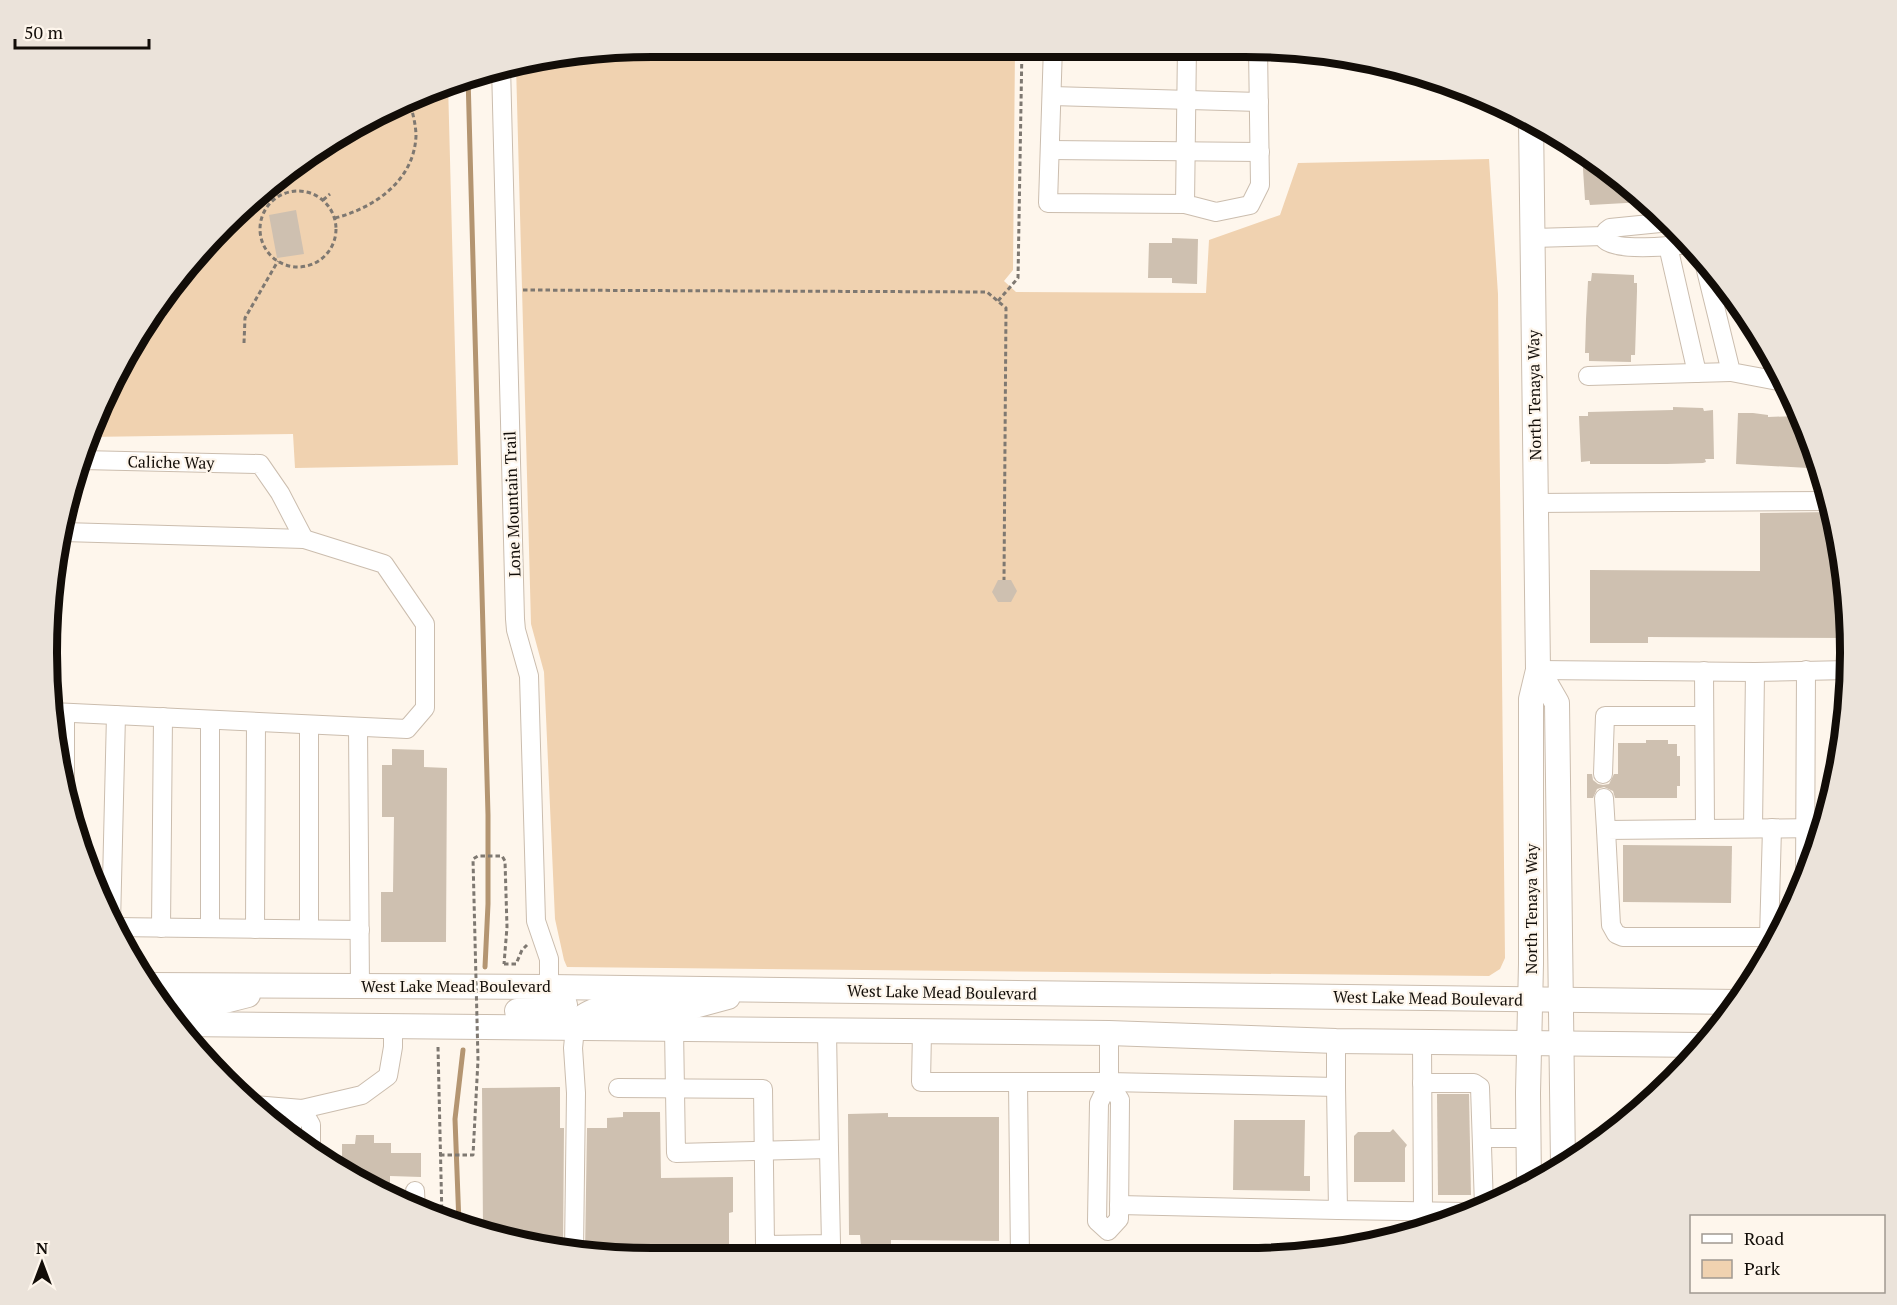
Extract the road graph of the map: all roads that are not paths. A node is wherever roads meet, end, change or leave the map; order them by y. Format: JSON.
{"nodes":[{"id":1,"x":1053,"y":57,"type":"edge"},
{"id":2,"x":1187,"y":57,"type":"edge"},
{"id":3,"x":1258,"y":57,"type":"edge"},
{"id":4,"x":501,"y":76,"type":"edge"},
{"id":5,"x":1052,"y":96,"type":"junction"},
{"id":6,"x":1187,"y":100,"type":"junction"},
{"id":7,"x":1259,"y":102,"type":"junction"},
{"id":8,"x":1531,"y":131,"type":"edge"},
{"id":9,"x":1050,"y":150,"type":"junction"},
{"id":10,"x":1186,"y":152,"type":"junction"},
{"id":11,"x":1260,"y":152,"type":"junction"},
{"id":12,"x":1185,"y":204,"type":"junction"},
{"id":13,"x":1657,"y":223,"type":"edge"},
{"id":14,"x":1631,"y":226,"type":"junction"},
{"id":15,"x":1604,"y":236,"type":"junction"},
{"id":16,"x":1533,"y":238,"type":"junction"},
{"id":17,"x":1679,"y":245,"type":"edge"},
{"id":18,"x":1631,"y":246,"type":"junction"},
{"id":19,"x":1668,"y":246,"type":"junction"},
{"id":20,"x":1708,"y":280,"type":"edge"},
{"id":21,"x":1731,"y":372,"type":"junction"},
{"id":22,"x":1697,"y":373,"type":"junction"},
{"id":23,"x":1588,"y":376,"type":"dead end"},
{"id":24,"x":1774,"y":380,"type":"edge"},
{"id":25,"x":89,"y":460,"type":"edge"},
{"id":26,"x":1821,"y":501,"type":"edge"},
{"id":27,"x":1535,"y":503,"type":"junction"},
{"id":28,"x":69,"y":532,"type":"edge"},
{"id":29,"x":304,"y":539,"type":"junction"},
{"id":30,"x":1538,"y":670,"type":"junction"},
{"id":31,"x":1806,"y":670,"type":"junction"},
{"id":32,"x":1840,"y":670,"type":"edge"},
{"id":33,"x":1704,"y":671,"type":"junction"},
{"id":34,"x":1755,"y":672,"type":"junction"},
{"id":35,"x":60,"y":712,"type":"edge"},
{"id":36,"x":116,"y":715,"type":"junction"},
{"id":37,"x":1704,"y":716,"type":"junction"},
{"id":38,"x":163,"y":717,"type":"junction"},
{"id":39,"x":210,"y":720,"type":"junction"},
{"id":40,"x":256,"y":722,"type":"junction"},
{"id":41,"x":309,"y":724,"type":"junction"},
{"id":42,"x":358,"y":727,"type":"junction"},
{"id":43,"x":1603,"y":774,"type":"dead end"},
{"id":44,"x":1604,"y":798,"type":"dead end"},
{"id":45,"x":1753,"y":828,"type":"junction"},
{"id":46,"x":1772,"y":828,"type":"junction"},
{"id":47,"x":1813,"y":828,"type":"edge"},
{"id":48,"x":1705,"y":829,"type":"junction"},
{"id":49,"x":1606,"y":830,"type":"junction"},
{"id":50,"x":112,"y":903,"type":"edge"},
{"id":51,"x":123,"y":926,"type":"edge"},
{"id":52,"x":1773,"y":927,"type":"edge"},
{"id":53,"x":161,"y":928,"type":"junction"},
{"id":54,"x":210,"y":928,"type":"junction"},
{"id":55,"x":255,"y":929,"type":"junction"},
{"id":56,"x":309,"y":929,"type":"junction"},
{"id":57,"x":360,"y":930,"type":"junction"},
{"id":58,"x":1767,"y":938,"type":"edge"},
{"id":59,"x":159,"y":985,"type":"edge"},
{"id":60,"x":282,"y":986,"type":"junction"},
{"id":61,"x":360,"y":986,"type":"junction"},
{"id":62,"x":544,"y":987,"type":"junction"},
{"id":63,"x":756,"y":990,"type":"junction"},
{"id":64,"x":1109,"y":995,"type":"junction"},
{"id":65,"x":1530,"y":999,"type":"junction"},
{"id":66,"x":1561,"y":1000,"type":"junction"},
{"id":67,"x":1726,"y":1002,"type":"edge"},
{"id":68,"x":174,"y":1007,"type":"edge"},
{"id":69,"x":188,"y":1024,"type":"edge"},
{"id":70,"x":393,"y":1026,"type":"junction"},
{"id":71,"x":575,"y":1028,"type":"junction"},
{"id":72,"x":674,"y":1029,"type":"junction"},
{"id":73,"x":827,"y":1031,"type":"junction"},
{"id":74,"x":922,"y":1032,"type":"junction"},
{"id":75,"x":1109,"y":1034,"type":"junction"},
{"id":76,"x":1336,"y":1041,"type":"junction"},
{"id":77,"x":1422,"y":1043,"type":"junction"},
{"id":78,"x":1529,"y":1044,"type":"junction"},
{"id":79,"x":1562,"y":1044,"type":"junction"},
{"id":80,"x":1692,"y":1045,"type":"edge"},
{"id":81,"x":1018,"y":1082,"type":"junction"},
{"id":82,"x":1109,"y":1082,"type":"junction"},
{"id":83,"x":1422,"y":1083,"type":"junction"},
{"id":84,"x":1336,"y":1087,"type":"junction"},
{"id":85,"x":618,"y":1088,"type":"dead end"},
{"id":86,"x":675,"y":1088,"type":"junction"},
{"id":87,"x":268,"y":1107,"type":"edge"},
{"id":88,"x":302,"y":1109,"type":"junction"},
{"id":89,"x":292,"y":1126,"type":"edge"},
{"id":90,"x":1483,"y":1138,"type":"junction"},
{"id":91,"x":1528,"y":1138,"type":"junction"},
{"id":92,"x":311,"y":1140,"type":"edge"},
{"id":93,"x":829,"y":1149,"type":"junction"},
{"id":94,"x":763,"y":1151,"type":"junction"},
{"id":95,"x":1563,"y":1155,"type":"edge"},
{"id":96,"x":1529,"y":1175,"type":"edge"},
{"id":97,"x":415,"y":1191,"type":"dead end"},
{"id":98,"x":1484,"y":1198,"type":"edge"},
{"id":99,"x":416,"y":1199,"type":"edge"},
{"id":100,"x":1119,"y":1205,"type":"junction"},
{"id":101,"x":1338,"y":1210,"type":"junction"},
{"id":102,"x":1423,"y":1211,"type":"junction"},
{"id":103,"x":1448,"y":1212,"type":"edge"},
{"id":104,"x":574,"y":1243,"type":"edge"},
{"id":105,"x":1020,"y":1248,"type":"edge"}],
"edges":[{"from":1,"to":5,"type":"street"},
{"from":2,"to":6,"type":"street"},
{"from":3,"to":7,"type":"street"},
{"from":4,"to":62,"type":"street","name":"Lone Mountain Trail"},
{"from":5,"to":6,"type":"street"},
{"from":5,"to":9,"type":"street"},
{"from":6,"to":7,"type":"street"},
{"from":6,"to":10,"type":"street"},
{"from":7,"to":11,"type":"street"},
{"from":8,"to":16,"type":"main road","name":"North Tenaya Way"},
{"from":9,"to":10,"type":"street"},
{"from":9,"to":12,"type":"street"},
{"from":10,"to":11,"type":"street"},
{"from":10,"to":12,"type":"street"},
{"from":11,"to":12,"type":"street"},
{"from":13,"to":14,"type":"street"},
{"from":14,"to":15,"type":"street"},
{"from":14,"to":18,"type":"street"},
{"from":15,"to":16,"type":"street"},
{"from":15,"to":18,"type":"street"},
{"from":16,"to":27,"type":"main road","name":"North Tenaya Way"},
{"from":17,"to":19,"type":"street"},
{"from":18,"to":19,"type":"street"},
{"from":19,"to":22,"type":"street"},
{"from":20,"to":21,"type":"street"},
{"from":21,"to":22,"type":"street"},
{"from":21,"to":24,"type":"street"},
{"from":22,"to":23,"type":"street"},
{"from":25,"to":29,"type":"street","name":"Caliche Way"},
{"from":26,"to":27,"type":"street"},
{"from":27,"to":30,"type":"main road","name":"North Tenaya Way"},
{"from":28,"to":29,"type":"street"},
{"from":29,"to":42,"type":"street"},
{"from":30,"to":33,"type":"street"},
{"from":30,"to":65,"type":"main road","name":"North Tenaya Way"},
{"from":30,"to":66,"type":"main road","name":"North Tenaya Way"},
{"from":31,"to":32,"type":"street"},
{"from":31,"to":34,"type":"street"},
{"from":31,"to":47,"type":"street"},
{"from":33,"to":34,"type":"street"},
{"from":33,"to":37,"type":"street"},
{"from":34,"to":45,"type":"street"},
{"from":35,"to":36,"type":"street"},
{"from":36,"to":38,"type":"street"},
{"from":36,"to":50,"type":"street"},
{"from":37,"to":43,"type":"street"},
{"from":37,"to":48,"type":"street"},
{"from":38,"to":39,"type":"street"},
{"from":38,"to":53,"type":"street"},
{"from":39,"to":40,"type":"street"},
{"from":39,"to":54,"type":"street"},
{"from":40,"to":41,"type":"street"},
{"from":40,"to":55,"type":"street"},
{"from":41,"to":42,"type":"street"},
{"from":41,"to":56,"type":"street"},
{"from":42,"to":57,"type":"street"},
{"from":44,"to":49,"type":"street"},
{"from":45,"to":46,"type":"street"},
{"from":45,"to":48,"type":"street"},
{"from":46,"to":47,"type":"street"},
{"from":46,"to":52,"type":"street"},
{"from":48,"to":49,"type":"street"},
{"from":49,"to":58,"type":"street"},
{"from":51,"to":53,"type":"street"},
{"from":53,"to":54,"type":"street"},
{"from":54,"to":55,"type":"street"},
{"from":55,"to":56,"type":"street"},
{"from":56,"to":57,"type":"street"},
{"from":57,"to":61,"type":"street"},
{"from":59,"to":60,"type":"main road","name":"West Lake Mead Boulevard"},
{"from":60,"to":61,"type":"main road","name":"West Lake Mead Boulevard"},
{"from":60,"to":68,"type":"main road"},
{"from":61,"to":62,"type":"main road","name":"West Lake Mead Boulevard"},
{"from":62,"to":63,"type":"main road","name":"West Lake Mead Boulevard"},
{"from":62,"to":70,"type":"main road"},
{"from":63,"to":64,"type":"main road","name":"West Lake Mead Boulevard"},
{"from":63,"to":71,"type":"main road"},
{"from":64,"to":65,"type":"main road","name":"West Lake Mead Boulevard"},
{"from":64,"to":75,"type":"main road"},
{"from":65,"to":66,"type":"main road","name":"West Lake Mead Boulevard"},
{"from":65,"to":78,"type":"main road","name":"North Tenaya Way"},
{"from":66,"to":67,"type":"main road","name":"West Lake Mead Boulevard"},
{"from":66,"to":79,"type":"main road","name":"North Tenaya Way"},
{"from":69,"to":70,"type":"main road"},
{"from":70,"to":71,"type":"main road"},
{"from":70,"to":88,"type":"street"},
{"from":71,"to":72,"type":"main road"},
{"from":71,"to":104,"type":"street"},
{"from":72,"to":73,"type":"main road"},
{"from":72,"to":86,"type":"street"},
{"from":73,"to":74,"type":"main road"},
{"from":73,"to":93,"type":"street"},
{"from":74,"to":75,"type":"main road"},
{"from":74,"to":81,"type":"street"},
{"from":75,"to":76,"type":"main road"},
{"from":75,"to":82,"type":"street"},
{"from":76,"to":77,"type":"main road"},
{"from":76,"to":84,"type":"street"},
{"from":77,"to":78,"type":"main road"},
{"from":77,"to":83,"type":"street"},
{"from":78,"to":79,"type":"main road"},
{"from":78,"to":91,"type":"main road","name":"North Tenaya Way"},
{"from":79,"to":80,"type":"main road"},
{"from":79,"to":95,"type":"main road","name":"North Tenaya Way"},
{"from":81,"to":82,"type":"street"},
{"from":81,"to":105,"type":"street"},
{"from":82,"to":84,"type":"street"},
{"from":82,"to":100,"type":"street"},
{"from":82,"to":100,"type":"street"},
{"from":83,"to":90,"type":"street"},
{"from":83,"to":102,"type":"street"},
{"from":84,"to":101,"type":"street"},
{"from":85,"to":86,"type":"street"},
{"from":86,"to":94,"type":"street"},
{"from":86,"to":94,"type":"street"},
{"from":87,"to":88,"type":"street"},
{"from":88,"to":89,"type":"street"},
{"from":88,"to":92,"type":"street"},
{"from":90,"to":91,"type":"street"},
{"from":90,"to":98,"type":"street"},
{"from":91,"to":96,"type":"main road","name":"North Tenaya Way"},
{"from":93,"to":94,"type":"street"},
{"from":93,"to":94,"type":"street"},
{"from":97,"to":99,"type":"street"},
{"from":100,"to":101,"type":"street"},
{"from":101,"to":102,"type":"street"},
{"from":102,"to":103,"type":"street"}]}
